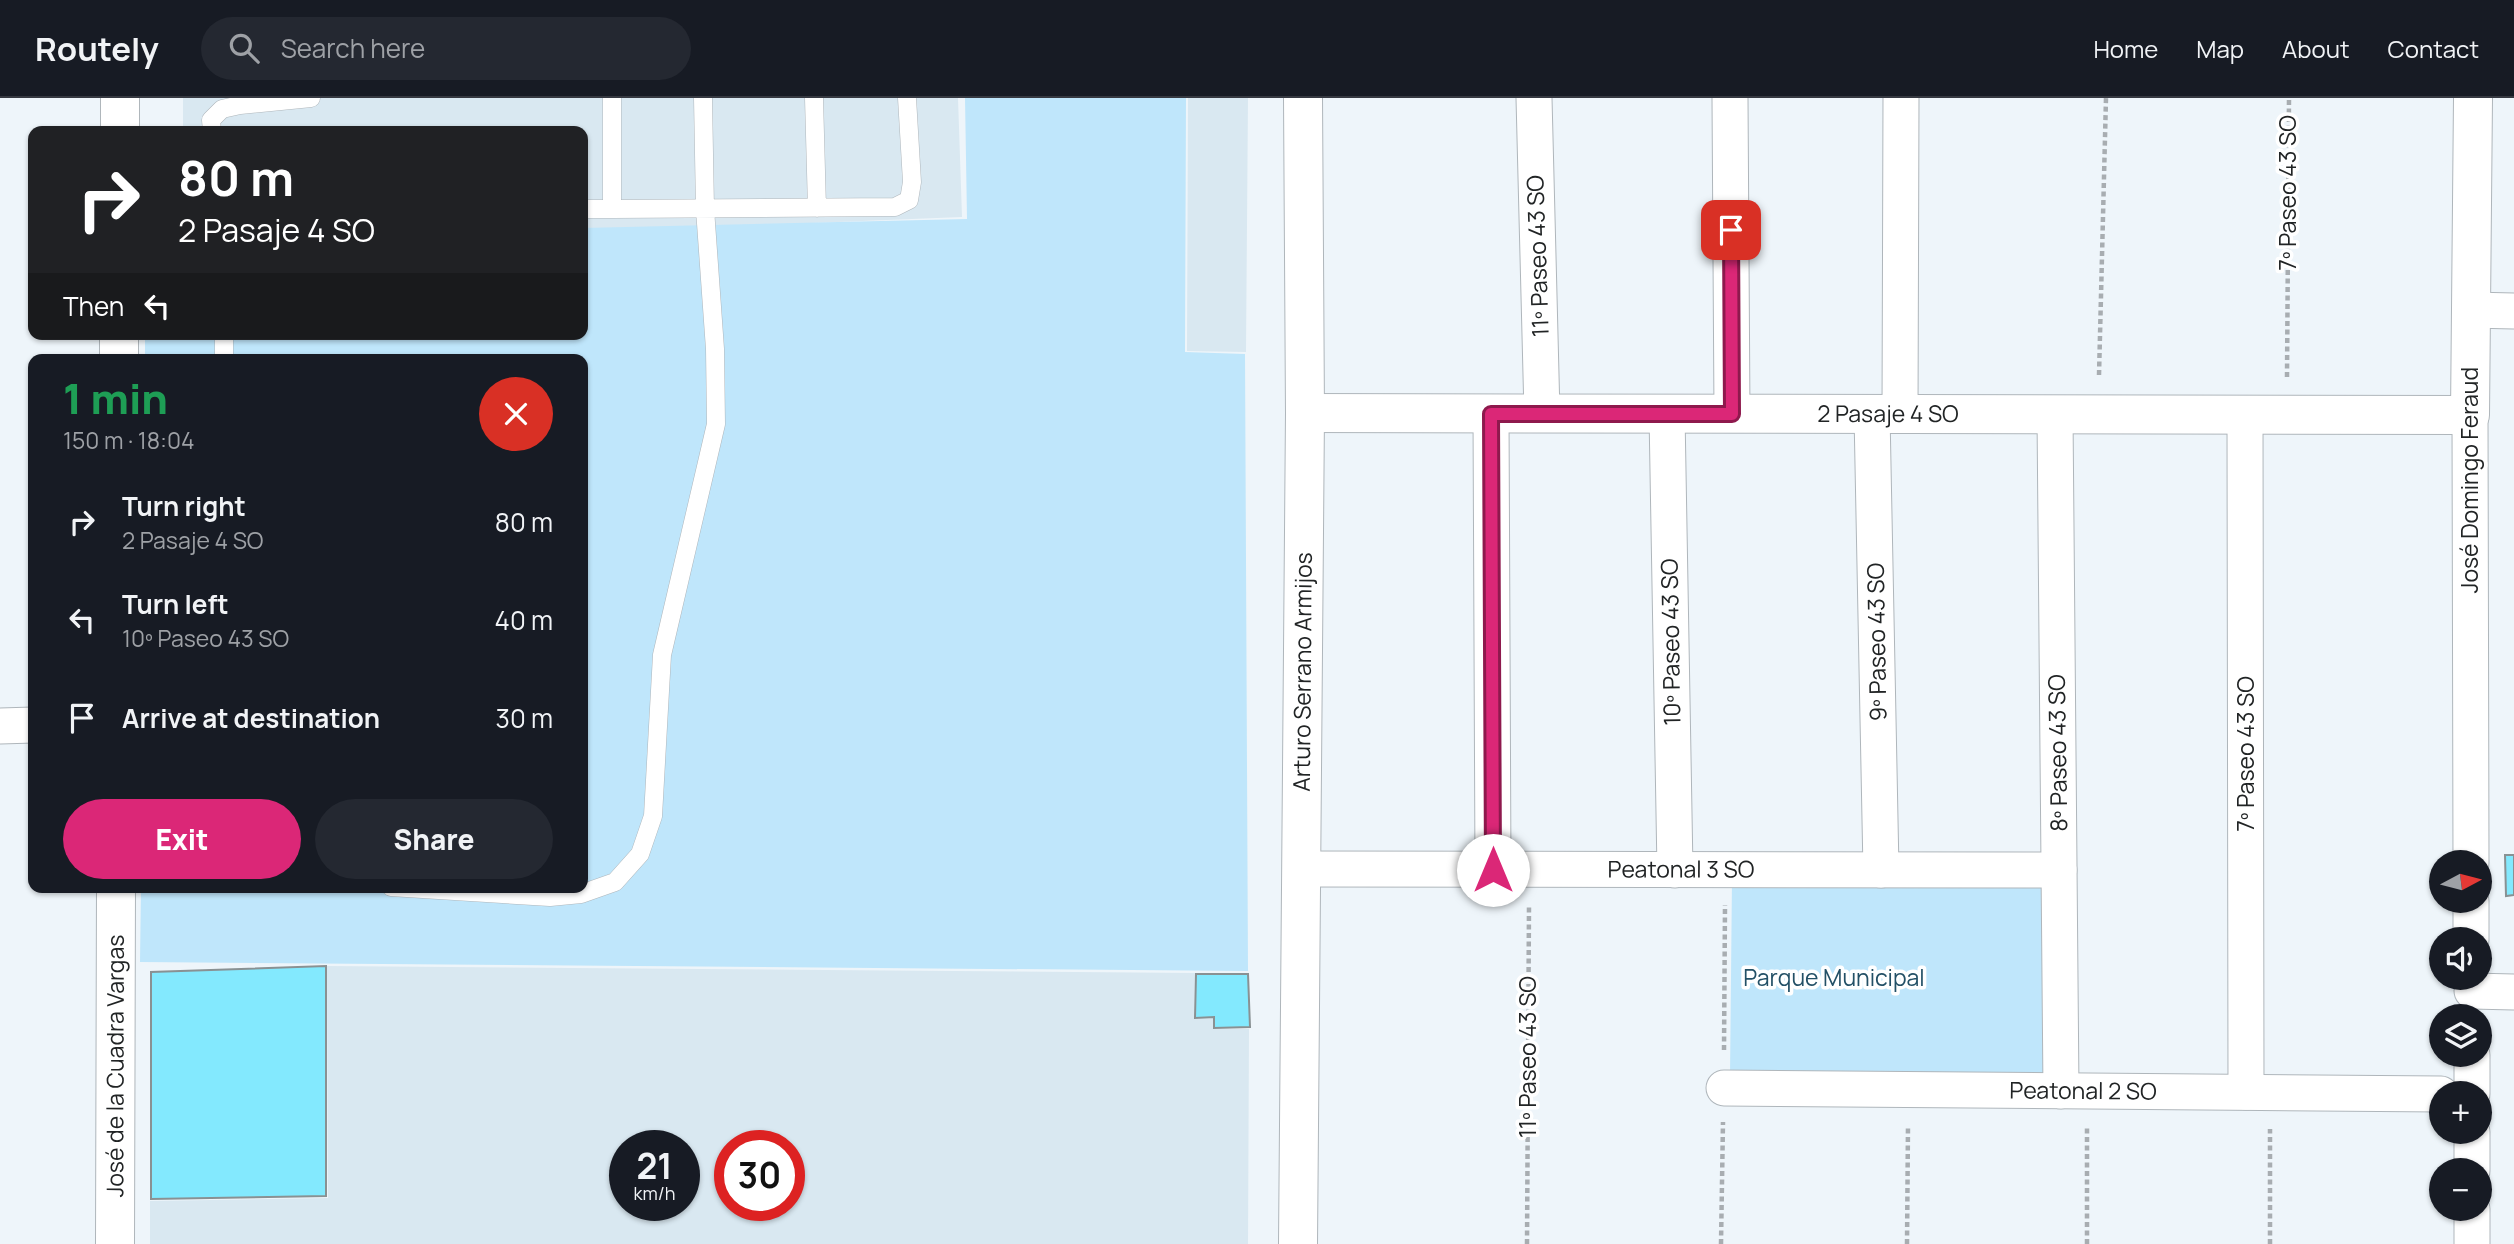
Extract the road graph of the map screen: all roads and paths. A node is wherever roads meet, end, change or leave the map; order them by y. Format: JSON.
{"nodes":[{"id":1,"x":120,"y":98,"type":"edge"},
{"id":2,"x":311,"y":98,"type":"edge"},
{"id":3,"x":612,"y":98,"type":"edge"},
{"id":4,"x":703,"y":98,"type":"edge"},
{"id":5,"x":814,"y":98,"type":"edge"},
{"id":6,"x":907,"y":98,"type":"edge"},
{"id":7,"x":1303,"y":98,"type":"edge"},
{"id":8,"x":1534,"y":98,"type":"edge"},
{"id":9,"x":1730,"y":98,"type":"edge"},
{"id":10,"x":1900,"y":98,"type":"edge"},
{"id":11,"x":2106,"y":98,"type":"edge"},
{"id":12,"x":2289,"y":98,"type":"edge"},
{"id":13,"x":2473,"y":98,"type":"edge"},
{"id":14,"x":120,"y":126,"type":"edge"},
{"id":15,"x":212,"y":126,"type":"edge"},
{"id":16,"x":817,"y":208,"type":"junction"},
{"id":17,"x":588,"y":209,"type":"edge"},
{"id":18,"x":612,"y":209,"type":"junction"},
{"id":19,"x":705,"y":209,"type":"junction"},
{"id":20,"x":2471,"y":310,"type":"junction"},
{"id":21,"x":2514,"y":311,"type":"edge"},
{"id":22,"x":1305,"y":414,"type":"junction"},
{"id":23,"x":1491,"y":414,"type":"junction"},
{"id":24,"x":1542,"y":414,"type":"junction"},
{"id":25,"x":1667,"y":414,"type":"junction"},
{"id":26,"x":1732,"y":414,"type":"junction"},
{"id":27,"x":1886,"y":414,"type":"junction"},
{"id":28,"x":2055,"y":415,"type":"junction"},
{"id":29,"x":2098,"y":415,"type":"junction"},
{"id":30,"x":2245,"y":415,"type":"junction"},
{"id":31,"x":2287,"y":415,"type":"junction"},
{"id":32,"x":2470,"y":415,"type":"junction"},
{"id":33,"x":28,"y":725,"type":"edge"},
{"id":34,"x":0,"y":726,"type":"edge"},
{"id":35,"x":2471,"y":850,"type":"edge"},
{"id":36,"x":1301,"y":869,"type":"junction"},
{"id":37,"x":1529,"y":869,"type":"junction"},
{"id":38,"x":1493,"y":870,"type":"junction"},
{"id":39,"x":1675,"y":870,"type":"junction"},
{"id":40,"x":1881,"y":870,"type":"junction"},
{"id":41,"x":2059,"y":870,"type":"junction"},
{"id":42,"x":588,"y":892,"type":"edge"},
{"id":43,"x":116,"y":893,"type":"edge"},
{"id":44,"x":486,"y":893,"type":"edge"},
{"id":45,"x":584,"y":893,"type":"edge"},
{"id":46,"x":2514,"y":992,"type":"edge"},
{"id":47,"x":2472,"y":995,"type":"edge"},
{"id":48,"x":1724,"y":1088,"type":"dead end"},
{"id":49,"x":1908,"y":1089,"type":"junction"},
{"id":50,"x":2074,"y":1091,"type":"junction"},
{"id":51,"x":2258,"y":1093,"type":"junction"},
{"id":52,"x":2429,"y":1094,"type":"edge"},
{"id":53,"x":2472,"y":1221,"type":"edge"},
{"id":54,"x":115,"y":1244,"type":"edge"},
{"id":55,"x":1298,"y":1244,"type":"edge"},
{"id":56,"x":1527,"y":1244,"type":"edge"},
{"id":57,"x":1907,"y":1244,"type":"edge"},
{"id":58,"x":2087,"y":1244,"type":"edge"},
{"id":59,"x":2270,"y":1244,"type":"edge"},
{"id":60,"x":2472,"y":1244,"type":"edge"}],
"edges":[{"from":1,"to":14,"type":"street"},
{"from":2,"to":15,"type":"lane"},
{"from":3,"to":18,"type":"lane"},
{"from":4,"to":19,"type":"lane"},
{"from":5,"to":16,"type":"lane"},
{"from":6,"to":16,"type":"lane"},
{"from":7,"to":22,"type":"street","name":"Arturo Serrano Armijos"},
{"from":8,"to":24,"type":"street","name":"11º Paseo 43 SO"},
{"from":9,"to":26,"type":"street"},
{"from":10,"to":27,"type":"street","name":"9º Paseo 43 SO"},
{"from":11,"to":29,"type":"path"},
{"from":12,"to":31,"type":"path","name":"7º Paseo 43 SO"},
{"from":13,"to":20,"type":"street","name":"José Domingo Feraud"},
{"from":16,"to":19,"type":"lane"},
{"from":17,"to":18,"type":"lane"},
{"from":18,"to":19,"type":"lane"},
{"from":19,"to":42,"type":"lane"},
{"from":20,"to":21,"type":"street"},
{"from":20,"to":32,"type":"street","name":"José Domingo Feraud"},
{"from":22,"to":23,"type":"street","name":"2 Pasaje 4 SO"},
{"from":22,"to":36,"type":"street","name":"Arturo Serrano Armijos"},
{"from":23,"to":24,"type":"street","name":"2 Pasaje 4 SO"},
{"from":23,"to":38,"type":"street"},
{"from":24,"to":25,"type":"street","name":"2 Pasaje 4 SO"},
{"from":25,"to":26,"type":"street","name":"2 Pasaje 4 SO"},
{"from":25,"to":39,"type":"street","name":"10º Paseo 43 SO"},
{"from":26,"to":27,"type":"street","name":"2 Pasaje 4 SO"},
{"from":27,"to":28,"type":"street","name":"2 Pasaje 4 SO"},
{"from":27,"to":40,"type":"street","name":"9º Paseo 43 SO"},
{"from":28,"to":29,"type":"street","name":"2 Pasaje 4 SO"},
{"from":28,"to":41,"type":"street","name":"8º Paseo 43 SO"},
{"from":29,"to":30,"type":"street","name":"2 Pasaje 4 SO"},
{"from":30,"to":31,"type":"street","name":"2 Pasaje 4 SO"},
{"from":30,"to":51,"type":"street","name":"7º Paseo 43 SO"},
{"from":31,"to":32,"type":"street","name":"2 Pasaje 4 SO"},
{"from":32,"to":35,"type":"street","name":"José Domingo Feraud"},
{"from":33,"to":34,"type":"street"},
{"from":36,"to":38,"type":"street","name":"Peatonal 3 SO"},
{"from":36,"to":55,"type":"street","name":"Arturo Serrano Armijos"},
{"from":37,"to":38,"type":"street","name":"Peatonal 3 SO"},
{"from":37,"to":39,"type":"street","name":"Peatonal 3 SO"},
{"from":37,"to":56,"type":"path","name":"11º Paseo 43 SO"},
{"from":39,"to":40,"type":"street","name":"Peatonal 3 SO"},
{"from":40,"to":41,"type":"street","name":"Peatonal 3 SO"},
{"from":41,"to":50,"type":"street","name":"8º Paseo 43 SO"},
{"from":43,"to":54,"type":"street","name":"José de la Cuadra Vargas"},
{"from":44,"to":45,"type":"lane"},
{"from":46,"to":47,"type":"street"},
{"from":48,"to":49,"type":"street","name":"Peatonal 2 SO"},
{"from":49,"to":50,"type":"street","name":"Peatonal 2 SO"},
{"from":49,"to":57,"type":"path"},
{"from":50,"to":51,"type":"street","name":"Peatonal 2 SO"},
{"from":50,"to":58,"type":"path"},
{"from":51,"to":52,"type":"street","name":"Peatonal 2 SO"},
{"from":51,"to":59,"type":"path"},
{"from":53,"to":60,"type":"street"}]}
